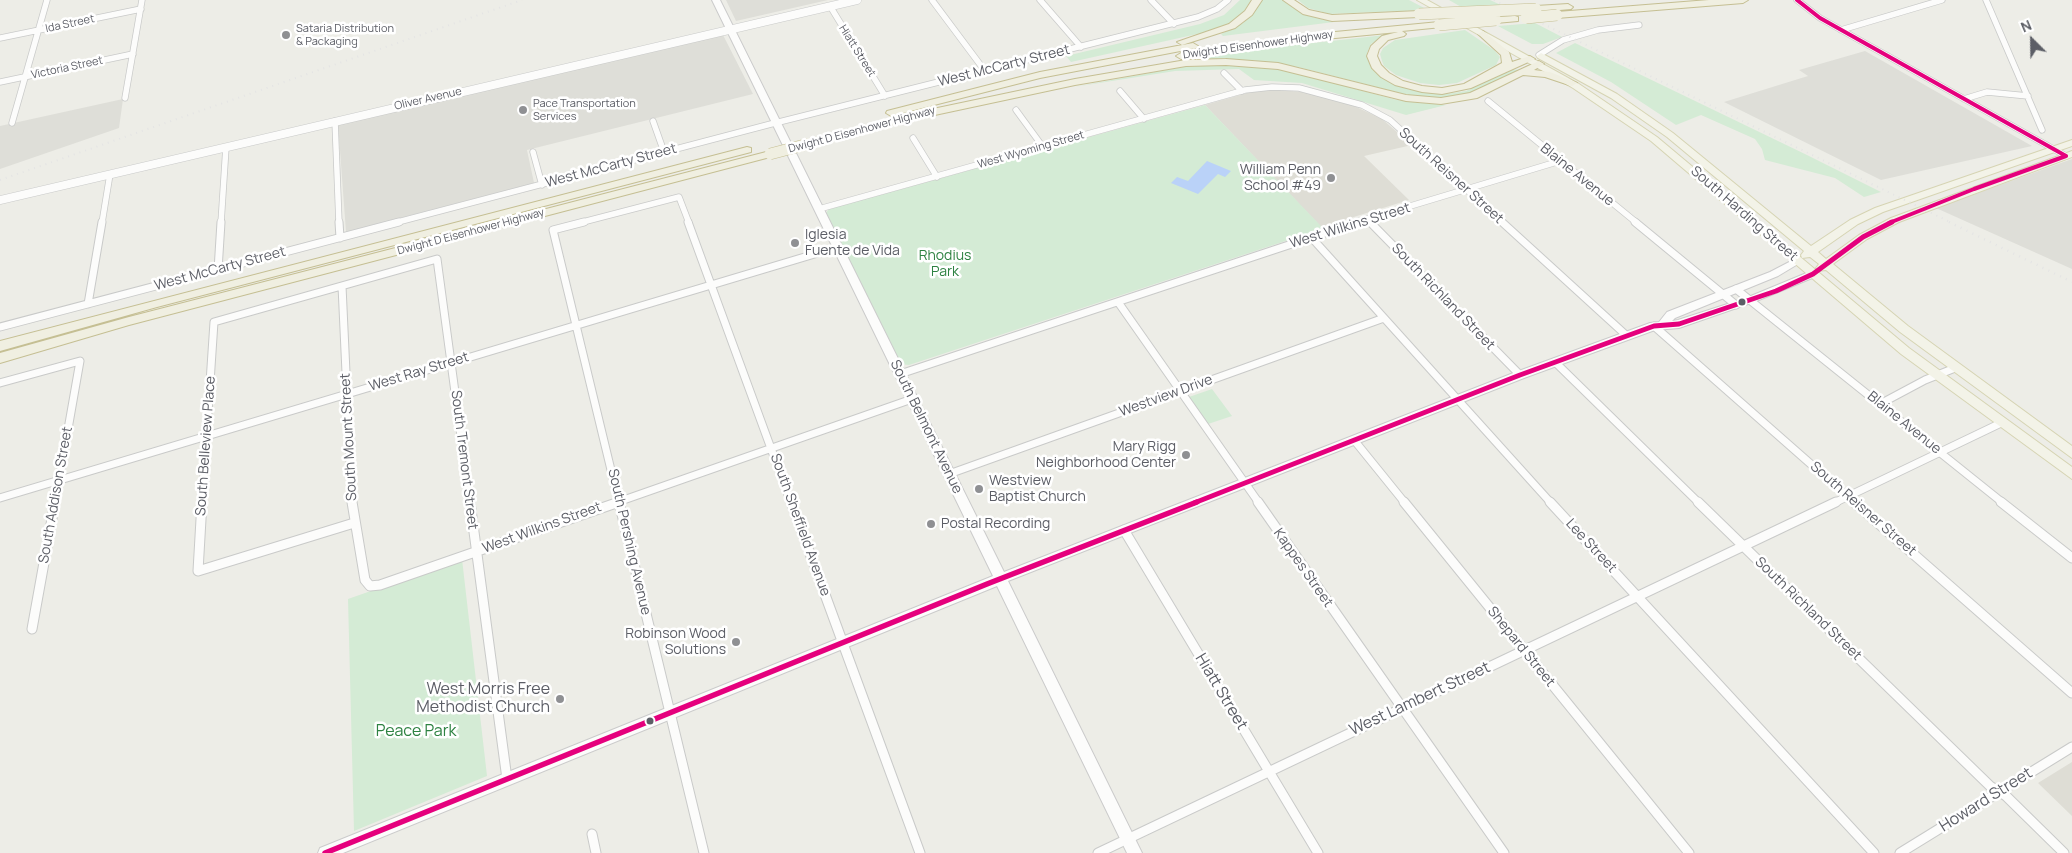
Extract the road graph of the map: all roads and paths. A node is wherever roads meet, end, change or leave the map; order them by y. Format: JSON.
{"nodes":[{"id":1,"x":47,"y":0,"type":"edge"},
{"id":2,"x":142,"y":0,"type":"edge"},
{"id":3,"x":716,"y":0,"type":"edge"},
{"id":4,"x":857,"y":0,"type":"edge"},
{"id":5,"x":932,"y":0,"type":"edge"},
{"id":6,"x":1040,"y":0,"type":"edge"},
{"id":7,"x":1151,"y":0,"type":"edge"},
{"id":8,"x":1228,"y":0,"type":"edge"},
{"id":9,"x":1257,"y":0,"type":"edge"},
{"id":10,"x":1288,"y":0,"type":"edge"},
{"id":11,"x":1421,"y":0,"type":"edge"},
{"id":12,"x":1438,"y":0,"type":"edge"},
{"id":13,"x":1653,"y":0,"type":"edge"},
{"id":14,"x":1743,"y":0,"type":"edge"},
{"id":15,"x":1797,"y":0,"type":"edge"},
{"id":16,"x":1942,"y":0,"type":"edge"},
{"id":17,"x":1986,"y":0,"type":"edge"},
{"id":18,"x":830,"y":6,"type":"junction"},
{"id":19,"x":141,"y":9,"type":"junction"},
{"id":20,"x":1423,"y":16,"type":"junction"},
{"id":21,"x":1174,"y":24,"type":"junction"},
{"id":22,"x":1639,"y":25,"type":"dead end"},
{"id":23,"x":1441,"y":27,"type":"junction"},
{"id":24,"x":730,"y":29,"type":"junction"},
{"id":25,"x":38,"y":30,"type":"junction"},
{"id":26,"x":1841,"y":30,"type":"junction"},
{"id":27,"x":1483,"y":34,"type":"junction"},
{"id":28,"x":0,"y":38,"type":"edge"},
{"id":29,"x":1081,"y":47,"type":"junction"},
{"id":30,"x":133,"y":54,"type":"junction"},
{"id":31,"x":1536,"y":59,"type":"junction"},
{"id":32,"x":1500,"y":70,"type":"junction"},
{"id":33,"x":985,"y":71,"type":"junction"},
{"id":34,"x":1224,"y":73,"type":"dead end"},
{"id":35,"x":1040,"y":75,"type":"junction"},
{"id":36,"x":1518,"y":75,"type":"junction"},
{"id":37,"x":25,"y":77,"type":"junction"},
{"id":38,"x":0,"y":82,"type":"edge"},
{"id":39,"x":1572,"y":83,"type":"junction"},
{"id":40,"x":1242,"y":91,"type":"junction"},
{"id":41,"x":1120,"y":92,"type":"dead end"},
{"id":42,"x":885,"y":96,"type":"junction"},
{"id":43,"x":2028,"y":96,"type":"junction"},
{"id":44,"x":126,"y":98,"type":"dead end"},
{"id":45,"x":1964,"y":99,"type":"junction"},
{"id":46,"x":1488,"y":101,"type":"dead end"},
{"id":47,"x":1016,"y":110,"type":"dead end"},
{"id":48,"x":1144,"y":118,"type":"junction"},
{"id":49,"x":902,"y":120,"type":"junction"},
{"id":50,"x":335,"y":121,"type":"junction"},
{"id":51,"x":653,"y":121,"type":"dead end"},
{"id":52,"x":12,"y":123,"type":"dead end"},
{"id":53,"x":778,"y":123,"type":"junction"},
{"id":54,"x":2042,"y":130,"type":"dead end"},
{"id":55,"x":913,"y":138,"type":"dead end"},
{"id":56,"x":806,"y":139,"type":"junction"},
{"id":57,"x":2072,"y":143,"type":"edge"},
{"id":58,"x":226,"y":147,"type":"junction"},
{"id":59,"x":1044,"y":147,"type":"junction"},
{"id":60,"x":769,"y":149,"type":"junction"},
{"id":61,"x":2054,"y":149,"type":"junction"},
{"id":62,"x":533,"y":152,"type":"dead end"},
{"id":63,"x":664,"y":152,"type":"junction"},
{"id":64,"x":2069,"y":155,"type":"edge"},
{"id":65,"x":1560,"y":161,"type":"junction"},
{"id":66,"x":110,"y":174,"type":"junction"},
{"id":67,"x":937,"y":176,"type":"junction"},
{"id":68,"x":542,"y":184,"type":"junction"},
{"id":69,"x":1467,"y":190,"type":"junction"},
{"id":70,"x":0,"y":200,"type":"edge"},
{"id":71,"x":819,"y":209,"type":"junction"},
{"id":72,"x":1367,"y":219,"type":"junction"},
{"id":73,"x":553,"y":230,"type":"joint"},
{"id":74,"x":340,"y":238,"type":"junction"},
{"id":75,"x":1311,"y":238,"type":"junction"},
{"id":76,"x":838,"y":247,"type":"junction"},
{"id":77,"x":1812,"y":252,"type":"junction"},
{"id":78,"x":1798,"y":260,"type":"junction"},
{"id":79,"x":1827,"y":264,"type":"junction"},
{"id":80,"x":218,"y":270,"type":"junction"},
{"id":81,"x":1813,"y":274,"type":"junction"},
{"id":82,"x":711,"y":284,"type":"junction"},
{"id":83,"x":342,"y":286,"type":"junction"},
{"id":84,"x":1736,"y":289,"type":"junction"},
{"id":85,"x":1723,"y":294,"type":"junction"},
{"id":86,"x":1750,"y":300,"type":"junction"},
{"id":87,"x":1118,"y":302,"type":"junction"},
{"id":88,"x":88,"y":304,"type":"junction"},
{"id":89,"x":1736,"y":305,"type":"junction"},
{"id":90,"x":1384,"y":318,"type":"junction"},
{"id":91,"x":576,"y":325,"type":"junction"},
{"id":92,"x":1658,"y":326,"type":"junction"},
{"id":93,"x":0,"y":327,"type":"edge"},
{"id":94,"x":1627,"y":336,"type":"junction"},
{"id":95,"x":0,"y":346,"type":"edge"},
{"id":96,"x":0,"y":358,"type":"edge"},
{"id":97,"x":451,"y":362,"type":"junction"},
{"id":98,"x":1555,"y":362,"type":"junction"},
{"id":99,"x":1955,"y":368,"type":"junction"},
{"id":100,"x":900,"y":374,"type":"junction"},
{"id":101,"x":1520,"y":375,"type":"junction"},
{"id":102,"x":1937,"y":375,"type":"junction"},
{"id":103,"x":0,"y":383,"type":"edge"},
{"id":104,"x":1179,"y":391,"type":"junction"},
{"id":105,"x":346,"y":394,"type":"junction"},
{"id":106,"x":912,"y":399,"type":"junction"},
{"id":107,"x":1458,"y":400,"type":"junction"},
{"id":108,"x":1880,"y":404,"type":"junction"},
{"id":109,"x":2001,"y":423,"type":"junction"},
{"id":110,"x":206,"y":436,"type":"junction"},
{"id":111,"x":1354,"y":440,"type":"junction"},
{"id":112,"x":772,"y":448,"type":"junction"},
{"id":113,"x":1940,"y":452,"type":"junction"},
{"id":114,"x":2072,"y":453,"type":"edge"},
{"id":115,"x":949,"y":474,"type":"junction"},
{"id":116,"x":2072,"y":474,"type":"edge"},
{"id":117,"x":58,"y":480,"type":"junction"},
{"id":118,"x":1243,"y":483,"type":"junction"},
{"id":119,"x":1848,"y":496,"type":"junction"},
{"id":120,"x":0,"y":498,"type":"edge"},
{"id":121,"x":619,"y":500,"type":"junction"},
{"id":122,"x":354,"y":523,"type":"junction"},
{"id":123,"x":1124,"y":530,"type":"junction"},
{"id":124,"x":1743,"y":546,"type":"junction"},
{"id":125,"x":476,"y":551,"type":"junction"},
{"id":126,"x":2072,"y":558,"type":"edge"},
{"id":127,"x":1000,"y":579,"type":"junction"},
{"id":128,"x":370,"y":586,"type":"joint"},
{"id":129,"x":1637,"y":596,"type":"junction"},
{"id":130,"x":32,"y":629,"type":"dead end"},
{"id":131,"x":843,"y":642,"type":"junction"},
{"id":132,"x":1524,"y":650,"type":"junction"},
{"id":133,"x":2072,"y":693,"type":"edge"},
{"id":134,"x":1402,"y":708,"type":"junction"},
{"id":135,"x":670,"y":713,"type":"junction"},
{"id":136,"x":2072,"y":747,"type":"edge"},
{"id":137,"x":1268,"y":771,"type":"junction"},
{"id":138,"x":507,"y":779,"type":"junction"},
{"id":139,"x":1999,"y":792,"type":"junction"},
{"id":140,"x":592,"y":834,"type":"dead end"},
{"id":141,"x":1128,"y":838,"type":"junction"},
{"id":142,"x":325,"y":853,"type":"edge"},
{"id":143,"x":596,"y":853,"type":"edge"},
{"id":144,"x":704,"y":853,"type":"edge"},
{"id":145,"x":920,"y":853,"type":"edge"},
{"id":146,"x":1098,"y":853,"type":"edge"},
{"id":147,"x":1135,"y":853,"type":"edge"},
{"id":148,"x":1318,"y":853,"type":"edge"},
{"id":149,"x":1504,"y":853,"type":"edge"},
{"id":150,"x":1689,"y":853,"type":"edge"},
{"id":151,"x":1874,"y":853,"type":"edge"},
{"id":152,"x":1900,"y":853,"type":"edge"},
{"id":153,"x":2064,"y":853,"type":"edge"}],
"edges":[{"from":1,"to":25,"type":"street"},
{"from":2,"to":19,"type":"street"},
{"from":3,"to":24,"type":"main road","name":"South Belmont Avenue"},
{"from":4,"to":18,"type":"street","name":"Oliver Avenue"},
{"from":5,"to":33,"type":"street"},
{"from":6,"to":29,"type":"street"},
{"from":7,"to":21,"type":"street"},
{"from":8,"to":21,"type":"street","name":"West McCarty Street"},
{"from":9,"to":35,"type":"highway"},
{"from":10,"to":20,"type":"highway"},
{"from":11,"to":27,"type":"main road","name":"South Harding Street"},
{"from":12,"to":31,"type":"main road","name":"South Harding Street"},
{"from":13,"to":20,"type":"highway","name":"Dwight D Eisenhower Highway","bridge":true},
{"from":14,"to":23,"type":"highway","bridge":true},
{"from":15,"to":26,"type":"street"},
{"from":16,"to":26,"type":"street"},
{"from":17,"to":43,"type":"street"},
{"from":18,"to":24,"type":"street","name":"Oliver Avenue"},
{"from":18,"to":42,"type":"street","name":"Hiatt Street"},
{"from":19,"to":25,"type":"street","name":"Ida Street"},
{"from":19,"to":30,"type":"street"},
{"from":20,"to":35,"type":"highway","name":"Dwight D Eisenhower Highway"},
{"from":21,"to":29,"type":"street","name":"West McCarty Street"},
{"from":22,"to":31,"type":"street"},
{"from":23,"to":32,"type":"highway"},
{"from":23,"to":49,"type":"highway","name":"Dwight D Eisenhower Highway"},
{"from":24,"to":50,"type":"street","name":"Oliver Avenue"},
{"from":24,"to":53,"type":"main road","name":"South Belmont Avenue"},
{"from":25,"to":28,"type":"street","name":"Ida Street"},
{"from":25,"to":37,"type":"street"},
{"from":26,"to":45,"type":"street"},
{"from":27,"to":31,"type":"main road","name":"South Harding Street"},
{"from":27,"to":32,"type":"highway"},
{"from":29,"to":33,"type":"street","name":"West McCarty Street"},
{"from":30,"to":37,"type":"street","name":"Victoria Street"},
{"from":30,"to":44,"type":"street"},
{"from":31,"to":32,"type":"highway"},
{"from":31,"to":36,"type":"highway"},
{"from":31,"to":39,"type":"main road","name":"South Harding Street"},
{"from":31,"to":77,"type":"main road","name":"South Harding Street"},
{"from":33,"to":42,"type":"street","name":"West McCarty Street"},
{"from":34,"to":40,"type":"street"},
{"from":35,"to":56,"type":"highway","name":"Dwight D Eisenhower Highway"},
{"from":36,"to":39,"type":"highway"},
{"from":36,"to":49,"type":"highway"},
{"from":37,"to":38,"type":"street","name":"Victoria Street"},
{"from":37,"to":52,"type":"street"},
{"from":39,"to":78,"type":"main road","name":"South Harding Street"},
{"from":40,"to":48,"type":"street","name":"West Wyoming Street"},
{"from":40,"to":69,"type":"street","name":"South Reisner Street"},
{"from":41,"to":48,"type":"street"},
{"from":42,"to":53,"type":"street","name":"West McCarty Street"},
{"from":43,"to":45,"type":"street"},
{"from":43,"to":54,"type":"street"},
{"from":45,"to":61,"type":"street"},
{"from":46,"to":65,"type":"street","name":"Blaine Avenue"},
{"from":47,"to":59,"type":"street"},
{"from":48,"to":59,"type":"street","name":"West Wyoming Street"},
{"from":49,"to":56,"type":"highway","name":"Dwight D Eisenhower Highway"},
{"from":50,"to":58,"type":"street","name":"Oliver Avenue"},
{"from":50,"to":74,"type":"street"},
{"from":51,"to":63,"type":"street"},
{"from":53,"to":63,"type":"street","name":"West McCarty Street"},
{"from":53,"to":71,"type":"main road","name":"South Belmont Avenue"},
{"from":55,"to":67,"type":"street"},
{"from":56,"to":60,"type":"highway","name":"Dwight D Eisenhower Highway","bridge":true},
{"from":57,"to":61,"type":"main road"},
{"from":58,"to":66,"type":"street","name":"Oliver Avenue"},
{"from":58,"to":80,"type":"street"},
{"from":59,"to":67,"type":"street","name":"West Wyoming Street"},
{"from":60,"to":95,"type":"highway","name":"Dwight D Eisenhower Highway"},
{"from":60,"to":96,"type":"highway","name":"Dwight D Eisenhower Highway"},
{"from":61,"to":64,"type":"street"},
{"from":61,"to":77,"type":"main road"},
{"from":62,"to":68,"type":"street"},
{"from":63,"to":68,"type":"street","name":"West McCarty Street"},
{"from":64,"to":79,"type":"main road"},
{"from":65,"to":69,"type":"street","name":"West Wilkins Street"},
{"from":65,"to":85,"type":"street","name":"Blaine Avenue"},
{"from":66,"to":70,"type":"street","name":"Oliver Avenue"},
{"from":66,"to":88,"type":"street"},
{"from":67,"to":71,"type":"street","name":"West Wyoming Street"},
{"from":68,"to":74,"type":"street","name":"West McCarty Street"},
{"from":69,"to":72,"type":"street","name":"West Wilkins Street"},
{"from":69,"to":94,"type":"street","name":"South Reisner Street"},
{"from":71,"to":76,"type":"main road","name":"South Belmont Avenue"},
{"from":72,"to":75,"type":"street","name":"West Wilkins Street"},
{"from":72,"to":101,"type":"street","name":"South Richland Street"},
{"from":73,"to":82,"type":"street","name":"South Sheffield Avenue"},
{"from":73,"to":91,"type":"street","name":"South Pershing Avenue"},
{"from":74,"to":80,"type":"street","name":"West McCarty Street"},
{"from":75,"to":87,"type":"street","name":"West Wilkins Street"},
{"from":75,"to":90,"type":"street","name":"Lee Street"},
{"from":76,"to":82,"type":"street","name":"West Ray Street"},
{"from":76,"to":100,"type":"main road","name":"South Belmont Avenue"},
{"from":77,"to":78,"type":"main road"},
{"from":77,"to":79,"type":"main road","name":"South Harding Street"},
{"from":78,"to":81,"type":"main road","name":"South Harding Street"},
{"from":78,"to":84,"type":"main road"},
{"from":79,"to":81,"type":"main road"},
{"from":79,"to":99,"type":"main road","name":"South Harding Street"},
{"from":80,"to":88,"type":"street","name":"West McCarty Street"},
{"from":81,"to":86,"type":"main road"},
{"from":81,"to":102,"type":"main road","name":"South Harding Street"},
{"from":82,"to":91,"type":"street","name":"West Ray Street"},
{"from":82,"to":112,"type":"street","name":"South Sheffield Avenue"},
{"from":83,"to":97,"type":"street","name":"South Tremont Street"},
{"from":83,"to":105,"type":"street","name":"South Mount Street"},
{"from":83,"to":110,"type":"street","name":"South Belleview Place"},
{"from":84,"to":85,"type":"main road"},
{"from":84,"to":86,"type":"street","name":"Blaine Avenue"},
{"from":85,"to":89,"type":"street","name":"Blaine Avenue"},
{"from":85,"to":92,"type":"main road"},
{"from":86,"to":89,"type":"main road"},
{"from":86,"to":108,"type":"street","name":"Blaine Avenue"},
{"from":87,"to":100,"type":"street"},
{"from":87,"to":104,"type":"street","name":"Kappes Street"},
{"from":88,"to":93,"type":"street","name":"West McCarty Street"},
{"from":89,"to":92,"type":"main road"},
{"from":90,"to":104,"type":"street","name":"Westview Drive"},
{"from":90,"to":107,"type":"street","name":"Lee Street"},
{"from":91,"to":97,"type":"street","name":"West Ray Street"},
{"from":91,"to":121,"type":"street","name":"South Pershing Avenue"},
{"from":92,"to":94,"type":"main road"},
{"from":92,"to":119,"type":"street","name":"South Reisner Street"},
{"from":94,"to":98,"type":"main road"},
{"from":97,"to":105,"type":"street","name":"West Ray Street"},
{"from":97,"to":125,"type":"street","name":"South Tremont Street"},
{"from":98,"to":101,"type":"main road"},
{"from":98,"to":124,"type":"street","name":"South Richland Street"},
{"from":99,"to":102,"type":"street"},
{"from":99,"to":114,"type":"main road","name":"South Harding Street"},
{"from":100,"to":106,"type":"main road","name":"South Belmont Avenue"},
{"from":101,"to":107,"type":"main road"},
{"from":102,"to":108,"type":"street"},
{"from":102,"to":109,"type":"main road","name":"South Harding Street"},
{"from":103,"to":117,"type":"street","name":"South Addison Street"},
{"from":104,"to":115,"type":"street","name":"Westview Drive"},
{"from":104,"to":118,"type":"street","name":"Kappes Street"},
{"from":105,"to":110,"type":"street","name":"West Ray Street"},
{"from":105,"to":122,"type":"street","name":"South Mount Street"},
{"from":106,"to":112,"type":"street","name":"West Wilkins Street"},
{"from":106,"to":115,"type":"main road","name":"South Belmont Avenue"},
{"from":107,"to":111,"type":"main road"},
{"from":107,"to":129,"type":"street","name":"Lee Street"},
{"from":108,"to":113,"type":"street","name":"Blaine Avenue"},
{"from":109,"to":113,"type":"street","name":"West Lambert Street"},
{"from":109,"to":116,"type":"main road","name":"South Harding Street"},
{"from":110,"to":117,"type":"street","name":"West Ray Street"},
{"from":110,"to":122,"type":"street","name":"South Belleview Place"},
{"from":111,"to":118,"type":"main road"},
{"from":111,"to":132,"type":"street","name":"Shepard Street"},
{"from":112,"to":121,"type":"street","name":"West Wilkins Street"},
{"from":112,"to":131,"type":"street","name":"South Sheffield Avenue"},
{"from":113,"to":119,"type":"street","name":"West Lambert Street"},
{"from":113,"to":126,"type":"street","name":"Blaine Avenue"},
{"from":115,"to":127,"type":"main road","name":"South Belmont Avenue"},
{"from":117,"to":120,"type":"street","name":"West Ray Street"},
{"from":117,"to":130,"type":"street","name":"South Addison Street"},
{"from":118,"to":123,"type":"main road"},
{"from":118,"to":134,"type":"street","name":"Kappes Street"},
{"from":119,"to":124,"type":"street","name":"West Lambert Street"},
{"from":119,"to":133,"type":"street","name":"South Reisner Street"},
{"from":121,"to":125,"type":"street","name":"West Wilkins Street"},
{"from":121,"to":135,"type":"street","name":"South Pershing Avenue"},
{"from":122,"to":128,"type":"street","name":"South Mount Street"},
{"from":123,"to":127,"type":"main road"},
{"from":123,"to":137,"type":"street","name":"Hiatt Street"},
{"from":124,"to":129,"type":"street","name":"West Lambert Street"},
{"from":124,"to":139,"type":"street","name":"South Richland Street"},
{"from":125,"to":128,"type":"street","name":"West Wilkins Street"},
{"from":125,"to":138,"type":"street","name":"South Tremont Street"},
{"from":127,"to":131,"type":"main road"},
{"from":127,"to":141,"type":"main road","name":"South Belmont Avenue"},
{"from":129,"to":132,"type":"street","name":"West Lambert Street"},
{"from":129,"to":151,"type":"street","name":"Lee Street"},
{"from":131,"to":135,"type":"main road"},
{"from":131,"to":145,"type":"street","name":"South Sheffield Avenue"},
{"from":132,"to":134,"type":"street","name":"West Lambert Street"},
{"from":132,"to":150,"type":"street","name":"Shepard Street"},
{"from":134,"to":137,"type":"street","name":"West Lambert Street"},
{"from":134,"to":149,"type":"street","name":"Kappes Street"},
{"from":135,"to":138,"type":"main road"},
{"from":135,"to":144,"type":"street","name":"South Pershing Avenue"},
{"from":136,"to":139,"type":"street","name":"Howard Street"},
{"from":137,"to":141,"type":"street","name":"West Lambert Street"},
{"from":137,"to":148,"type":"street","name":"Hiatt Street"},
{"from":138,"to":142,"type":"main road"},
{"from":139,"to":152,"type":"street","name":"Howard Street"},
{"from":139,"to":153,"type":"street","name":"South Richland Street"},
{"from":140,"to":143,"type":"street"},
{"from":141,"to":146,"type":"street","name":"West Lambert Street"},
{"from":141,"to":147,"type":"main road","name":"South Belmont Avenue"}]}
